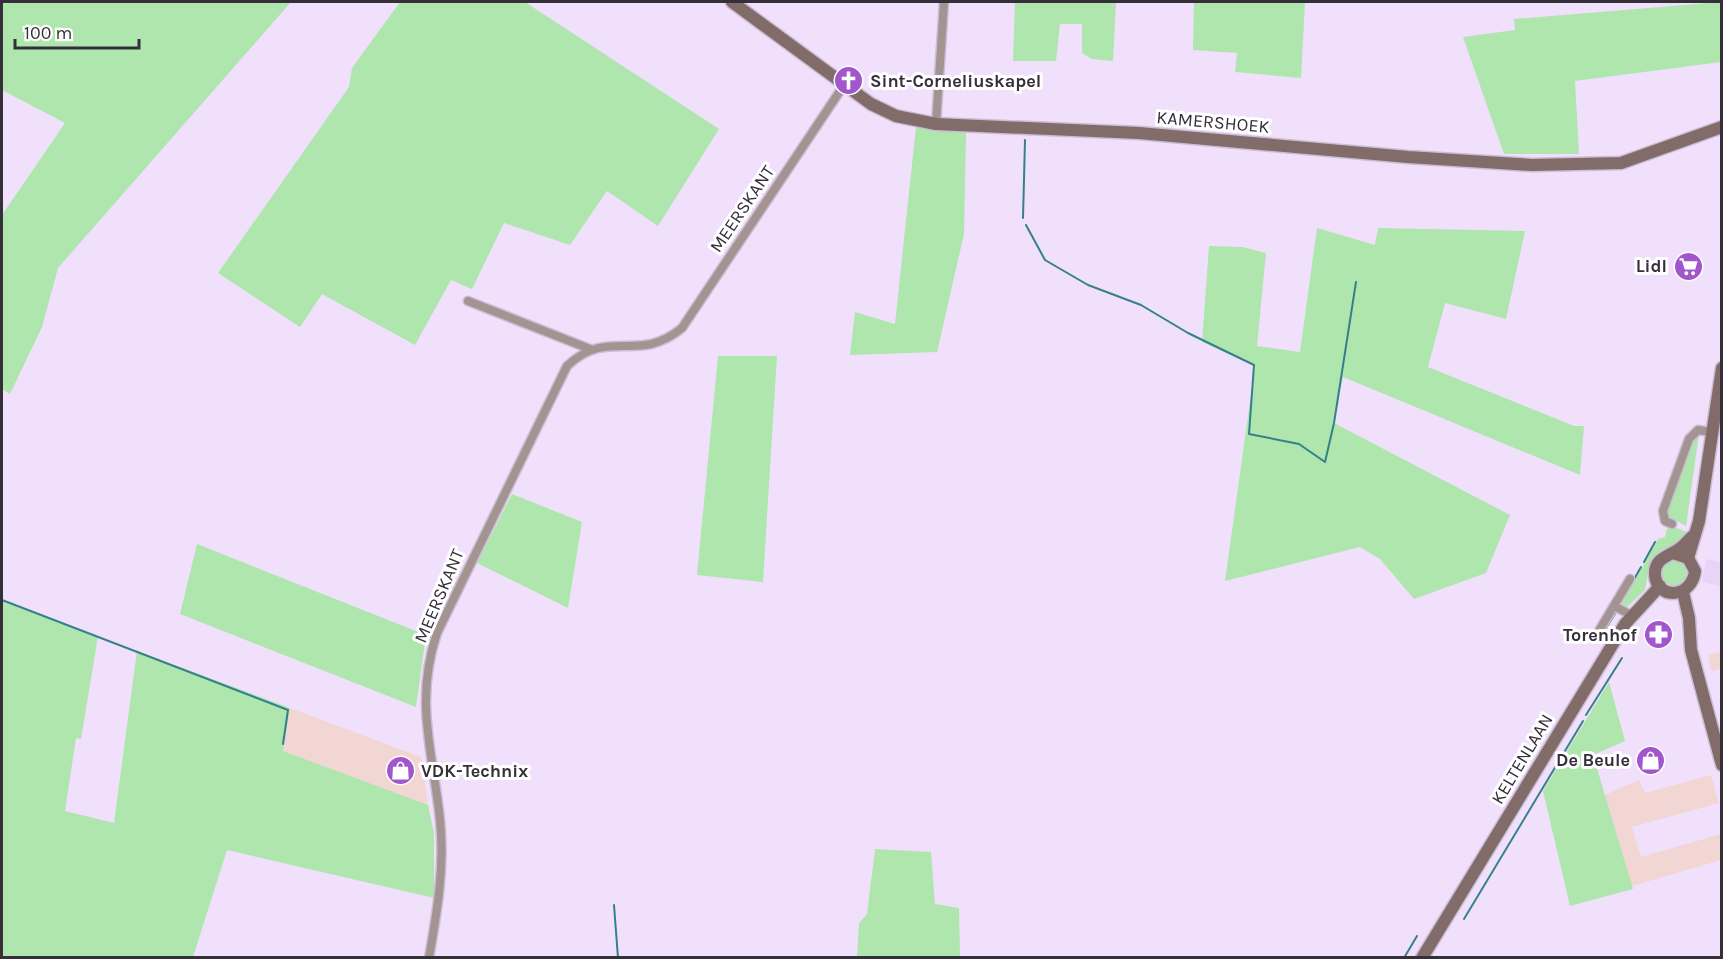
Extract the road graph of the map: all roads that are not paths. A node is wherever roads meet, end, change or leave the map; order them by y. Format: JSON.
{"nodes":[{"id":1,"x":732,"y":2,"type":"edge"},
{"id":2,"x":944,"y":2,"type":"edge"},
{"id":3,"x":844,"y":85,"type":"junction"},
{"id":4,"x":936,"y":124,"type":"junction"},
{"id":5,"x":1722,"y":127,"type":"edge"},
{"id":6,"x":468,"y":301,"type":"dead end"},
{"id":7,"x":590,"y":349,"type":"junction"},
{"id":8,"x":1722,"y":368,"type":"edge"},
{"id":9,"x":1712,"y":432,"type":"junction"},
{"id":10,"x":1672,"y":524,"type":"dead end"},
{"id":11,"x":1695,"y":532,"type":"junction"},
{"id":12,"x":1673,"y":553,"type":"junction"},
{"id":13,"x":1688,"y":558,"type":"junction"},
{"id":14,"x":1630,"y":579,"type":"dead end"},
{"id":15,"x":1660,"y":586,"type":"junction"},
{"id":16,"x":1683,"y":592,"type":"junction"},
{"id":17,"x":1614,"y":606,"type":"junction"},
{"id":18,"x":1631,"y":615,"type":"junction"},
{"id":19,"x":1600,"y":629,"type":"dead end"},
{"id":20,"x":1722,"y":765,"type":"edge"},
{"id":21,"x":429,"y":957,"type":"edge"},
{"id":22,"x":1422,"y":957,"type":"edge"}],
"edges":[{"from":1,"to":3,"type":"street","name":"KAMERSHOEK"},
{"from":2,"to":4,"type":"street"},
{"from":3,"to":4,"type":"street","name":"KAMERSHOEK"},
{"from":3,"to":7,"type":"street","name":"MEERSKANT"},
{"from":4,"to":5,"type":"street","name":"KAMERSHOEK"},
{"from":6,"to":7,"type":"street","name":"MEERSKANT"},
{"from":7,"to":21,"type":"street","name":"MEERSKANT"},
{"from":8,"to":9,"type":"street"},
{"from":9,"to":10,"type":"street"},
{"from":9,"to":11,"type":"street"},
{"from":11,"to":12,"type":"street"},
{"from":11,"to":13,"type":"street"},
{"from":12,"to":13,"type":"street"},
{"from":12,"to":15,"type":"street"},
{"from":13,"to":16,"type":"street"},
{"from":14,"to":17,"type":"street"},
{"from":15,"to":16,"type":"street"},
{"from":15,"to":18,"type":"street","name":"KELTENLAAN"},
{"from":16,"to":20,"type":"street"},
{"from":17,"to":18,"type":"street"},
{"from":17,"to":19,"type":"street"},
{"from":18,"to":22,"type":"street","name":"KELTENLAAN"}]}
